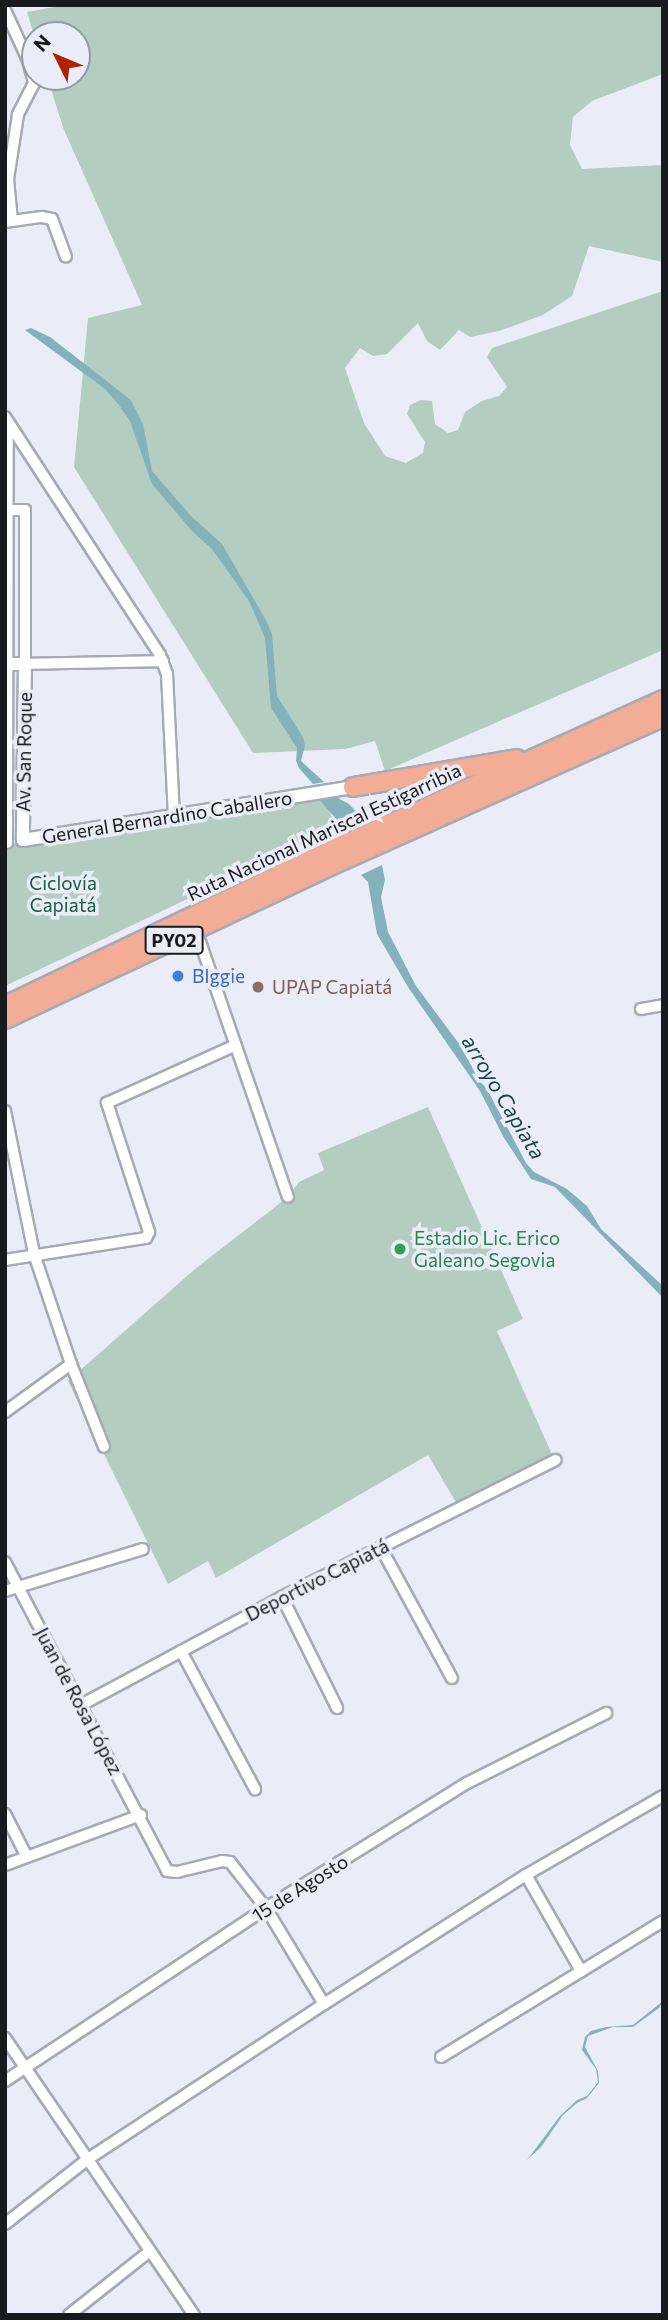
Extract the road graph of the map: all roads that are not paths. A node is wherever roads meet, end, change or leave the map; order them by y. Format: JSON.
{"nodes":[{"id":1,"x":5,"y":10,"type":"edge"},
{"id":2,"x":8,"y":221,"type":"edge"},
{"id":3,"x":66,"y":257,"type":"dead end"},
{"id":4,"x":7,"y":419,"type":"edge"},
{"id":5,"x":6,"y":510,"type":"edge"},
{"id":6,"x":163,"y":661,"type":"junction"},
{"id":7,"x":7,"y":664,"type":"edge"},
{"id":8,"x":25,"y":664,"type":"junction"},
{"id":9,"x":663,"y":700,"type":"edge"},
{"id":10,"x":663,"y":717,"type":"edge"},
{"id":11,"x":547,"y":752,"type":"junction"},
{"id":12,"x":7,"y":786,"type":"edge"},
{"id":13,"x":353,"y":787,"type":"joint"},
{"id":14,"x":174,"y":815,"type":"junction"},
{"id":15,"x":383,"y":835,"type":"junction"},
{"id":16,"x":23,"y":840,"type":"junction"},
{"id":17,"x":6,"y":843,"type":"edge"},
{"id":18,"x":341,"y":854,"type":"junction"},
{"id":19,"x":195,"y":930,"type":"junction"},
{"id":20,"x":663,"y":1005,"type":"edge"},
{"id":21,"x":5,"y":1006,"type":"edge"},
{"id":22,"x":642,"y":1009,"type":"dead end"},
{"id":23,"x":5,"y":1020,"type":"edge"},
{"id":24,"x":236,"y":1045,"type":"junction"},
{"id":25,"x":5,"y":1111,"type":"edge"},
{"id":26,"x":288,"y":1197,"type":"dead end"},
{"id":27,"x":34,"y":1254,"type":"junction"},
{"id":28,"x":5,"y":1260,"type":"edge"},
{"id":29,"x":71,"y":1364,"type":"junction"},
{"id":30,"x":5,"y":1412,"type":"edge"},
{"id":31,"x":104,"y":1447,"type":"dead end"},
{"id":32,"x":556,"y":1460,"type":"dead end"},
{"id":33,"x":381,"y":1548,"type":"junction"},
{"id":34,"x":143,"y":1549,"type":"dead end"},
{"id":35,"x":5,"y":1562,"type":"edge"},
{"id":36,"x":17,"y":1586,"type":"junction"},
{"id":37,"x":5,"y":1591,"type":"edge"},
{"id":38,"x":282,"y":1597,"type":"junction"},
{"id":39,"x":181,"y":1651,"type":"junction"},
{"id":40,"x":452,"y":1678,"type":"dead end"},
{"id":41,"x":81,"y":1704,"type":"junction"},
{"id":42,"x":337,"y":1708,"type":"dead end"},
{"id":43,"x":606,"y":1713,"type":"dead end"},
{"id":44,"x":255,"y":1789,"type":"dead end"},
{"id":45,"x":663,"y":1796,"type":"edge"},
{"id":46,"x":5,"y":1814,"type":"edge"},
{"id":47,"x":141,"y":1815,"type":"junction"},
{"id":48,"x":27,"y":1857,"type":"junction"},
{"id":49,"x":5,"y":1865,"type":"edge"},
{"id":50,"x":526,"y":1875,"type":"junction"},
{"id":51,"x":266,"y":1909,"type":"junction"},
{"id":52,"x":663,"y":1921,"type":"edge"},
{"id":53,"x":581,"y":1971,"type":"junction"},
{"id":54,"x":324,"y":2004,"type":"junction"},
{"id":55,"x":5,"y":2038,"type":"edge"},
{"id":56,"x":441,"y":2057,"type":"dead end"},
{"id":57,"x":24,"y":2067,"type":"junction"},
{"id":58,"x":5,"y":2081,"type":"edge"},
{"id":59,"x":88,"y":2159,"type":"junction"},
{"id":60,"x":5,"y":2224,"type":"edge"},
{"id":61,"x":150,"y":2251,"type":"junction"},
{"id":62,"x":69,"y":2315,"type":"edge"},
{"id":63,"x":194,"y":2315,"type":"edge"}],
"edges":[{"from":1,"to":2,"type":"street"},
{"from":2,"to":3,"type":"street"},
{"from":4,"to":5,"type":"street"},
{"from":4,"to":6,"type":"street"},
{"from":5,"to":7,"type":"street"},
{"from":5,"to":8,"type":"street"},
{"from":6,"to":8,"type":"street"},
{"from":6,"to":14,"type":"street"},
{"from":7,"to":8,"type":"street"},
{"from":7,"to":12,"type":"street"},
{"from":8,"to":16,"type":"street","name":"Av. San Roque"},
{"from":9,"to":11,"type":"highway","name":"Ruta Nacional Mariscal Estigarribia","number":"PY02"},
{"from":10,"to":15,"type":"highway","name":"Ruta Nacional Mariscal Estigarribia","number":"PY02"},
{"from":11,"to":13,"type":"highway"},
{"from":11,"to":15,"type":"highway","name":"Ruta Nacional Mariscal Estigarribia","number":"PY02"},
{"from":12,"to":17,"type":"street"},
{"from":13,"to":14,"type":"street","name":"General Bernardino Caballero"},
{"from":14,"to":16,"type":"street","name":"General Bernardino Caballero"},
{"from":15,"to":18,"type":"highway","name":"Ruta Nacional Mariscal Estigarribia","number":"PY02"},
{"from":16,"to":17,"type":"street"},
{"from":18,"to":19,"type":"highway","name":"Ruta Nacional Mariscal Estigarribia","number":"PY02"},
{"from":18,"to":21,"type":"highway","name":"Ruta Nacional Mariscal Estigarribia","number":"PY02"},
{"from":19,"to":23,"type":"highway","name":"Ruta Nacional Mariscal Estigarribia","number":"PY02"},
{"from":19,"to":24,"type":"street"},
{"from":20,"to":22,"type":"street"},
{"from":24,"to":26,"type":"street"},
{"from":24,"to":27,"type":"street"},
{"from":25,"to":27,"type":"street"},
{"from":27,"to":28,"type":"street"},
{"from":27,"to":29,"type":"street"},
{"from":29,"to":30,"type":"street"},
{"from":29,"to":31,"type":"street"},
{"from":32,"to":33,"type":"street","name":"Deportivo Capiatá"},
{"from":33,"to":38,"type":"street","name":"Deportivo Capiatá"},
{"from":33,"to":40,"type":"street"},
{"from":34,"to":36,"type":"street"},
{"from":35,"to":36,"type":"street","name":"Juan de Rosa López"},
{"from":36,"to":37,"type":"street"},
{"from":36,"to":41,"type":"street","name":"Juan de Rosa López"},
{"from":38,"to":39,"type":"street","name":"Deportivo Capiatá"},
{"from":38,"to":42,"type":"street"},
{"from":39,"to":41,"type":"street","name":"Deportivo Capiatá"},
{"from":39,"to":44,"type":"street"},
{"from":41,"to":47,"type":"street","name":"Juan de Rosa López"},
{"from":43,"to":51,"type":"street","name":"15 de Agosto"},
{"from":45,"to":50,"type":"street"},
{"from":46,"to":48,"type":"street"},
{"from":47,"to":48,"type":"street"},
{"from":47,"to":51,"type":"street","name":"Juan de Rosa López"},
{"from":48,"to":49,"type":"street"},
{"from":50,"to":53,"type":"street"},
{"from":50,"to":54,"type":"street"},
{"from":51,"to":54,"type":"street"},
{"from":51,"to":57,"type":"street","name":"15 de Agosto"},
{"from":52,"to":53,"type":"street"},
{"from":53,"to":56,"type":"street"},
{"from":54,"to":59,"type":"street"},
{"from":55,"to":57,"type":"street"},
{"from":57,"to":58,"type":"street","name":"15 de Agosto"},
{"from":57,"to":59,"type":"street"},
{"from":59,"to":60,"type":"street"},
{"from":59,"to":61,"type":"street"},
{"from":61,"to":62,"type":"street"},
{"from":61,"to":63,"type":"street"}]}
